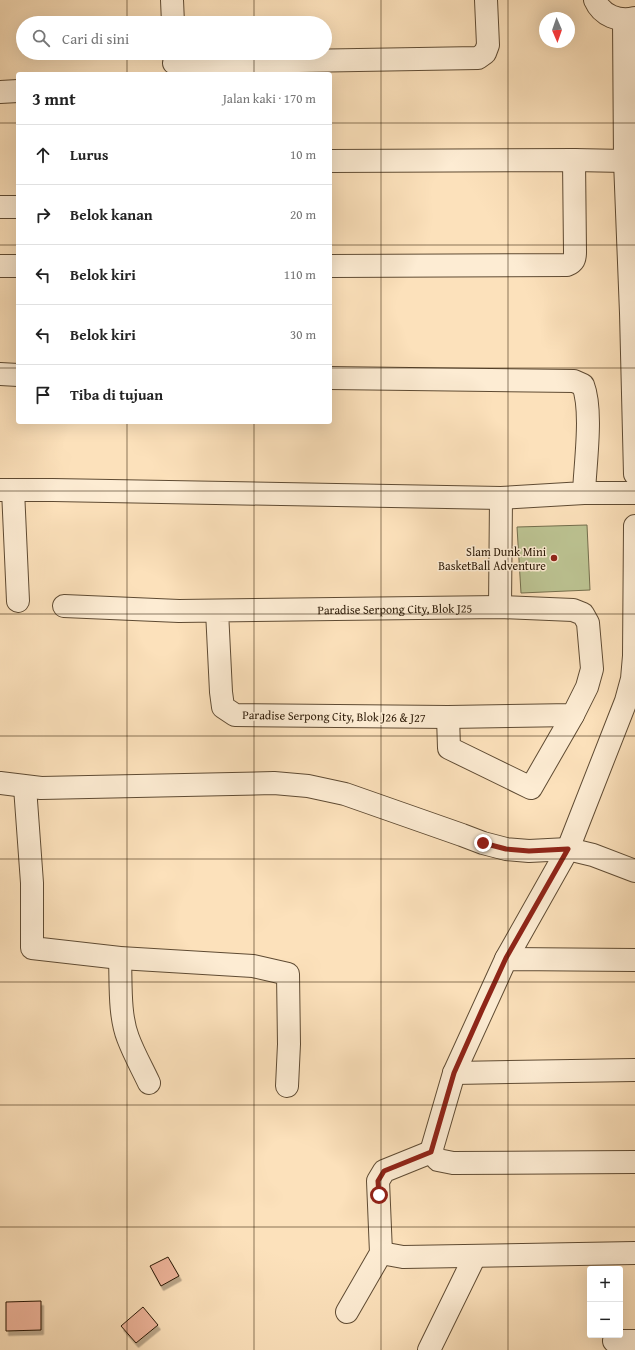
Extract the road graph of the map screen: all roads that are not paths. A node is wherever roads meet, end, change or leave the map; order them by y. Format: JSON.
{"nodes":[{"id":1,"x":172,"y":0,"type":"edge"},
{"id":2,"x":486,"y":0,"type":"edge"},
{"id":3,"x":595,"y":0,"type":"edge"},
{"id":4,"x":173,"y":16,"type":"edge"},
{"id":5,"x":629,"y":19,"type":"edge"},
{"id":6,"x":172,"y":63,"type":"edge"},
{"id":7,"x":16,"y":91,"type":"edge"},
{"id":8,"x":0,"y":92,"type":"edge"},
{"id":9,"x":574,"y":160,"type":"junction"},
{"id":10,"x":332,"y":161,"type":"edge"},
{"id":11,"x":625,"y":161,"type":"junction"},
{"id":12,"x":0,"y":207,"type":"edge"},
{"id":13,"x":16,"y":207,"type":"edge"},
{"id":14,"x":0,"y":266,"type":"edge"},
{"id":15,"x":16,"y":266,"type":"edge"},
{"id":16,"x":332,"y":266,"type":"edge"},
{"id":17,"x":633,"y":313,"type":"edge"},
{"id":18,"x":0,"y":374,"type":"edge"},
{"id":19,"x":16,"y":375,"type":"edge"},
{"id":20,"x":332,"y":378,"type":"edge"},
{"id":21,"x":635,"y":474,"type":"edge"},
{"id":22,"x":7,"y":490,"type":"edge"},
{"id":23,"x":584,"y":493,"type":"junction"},
{"id":24,"x":635,"y":494,"type":"edge"},
{"id":25,"x":500,"y":498,"type":"junction"},
{"id":26,"x":635,"y":526,"type":"edge"},
{"id":27,"x":18,"y":602,"type":"dead end"},
{"id":28,"x":64,"y":606,"type":"dead end"},
{"id":29,"x":500,"y":607,"type":"junction"},
{"id":30,"x":217,"y":611,"type":"junction"},
{"id":31,"x":573,"y":715,"type":"junction"},
{"id":32,"x":448,"y":717,"type":"junction"},
{"id":33,"x":0,"y":783,"type":"edge"},
{"id":34,"x":26,"y":786,"type":"junction"},
{"id":35,"x":568,"y":849,"type":"junction"},
{"id":36,"x":635,"y":871,"type":"edge"},
{"id":37,"x":120,"y":958,"type":"junction"},
{"id":38,"x":506,"y":958,"type":"junction"},
{"id":39,"x":635,"y":960,"type":"edge"},
{"id":40,"x":635,"y":1070,"type":"edge"},
{"id":41,"x":454,"y":1073,"type":"junction"},
{"id":42,"x":150,"y":1083,"type":"dead end"},
{"id":43,"x":287,"y":1086,"type":"dead end"},
{"id":44,"x":431,"y":1152,"type":"junction"},
{"id":45,"x":635,"y":1162,"type":"edge"},
{"id":46,"x":381,"y":1253,"type":"junction"},
{"id":47,"x":635,"y":1253,"type":"edge"},
{"id":48,"x":476,"y":1256,"type":"junction"},
{"id":49,"x":347,"y":1312,"type":"dead end"},
{"id":50,"x":430,"y":1350,"type":"edge"}],
"edges":[{"from":1,"to":4,"type":"street"},
{"from":2,"to":6,"type":"street"},
{"from":3,"to":5,"type":"street"},
{"from":5,"to":11,"type":"street"},
{"from":7,"to":8,"type":"street"},
{"from":9,"to":10,"type":"street"},
{"from":9,"to":11,"type":"street"},
{"from":9,"to":16,"type":"street"},
{"from":11,"to":17,"type":"street"},
{"from":12,"to":13,"type":"street"},
{"from":14,"to":15,"type":"street"},
{"from":17,"to":21,"type":"street"},
{"from":18,"to":19,"type":"street"},
{"from":20,"to":23,"type":"street"},
{"from":22,"to":25,"type":"street"},
{"from":22,"to":27,"type":"street"},
{"from":23,"to":24,"type":"street"},
{"from":23,"to":25,"type":"street"},
{"from":25,"to":29,"type":"street"},
{"from":26,"to":35,"type":"street"},
{"from":28,"to":30,"type":"street","name":"Paradise Serpong City, Blok J25"},
{"from":29,"to":30,"type":"street","name":"Paradise Serpong City, Blok J25"},
{"from":29,"to":31,"type":"street","name":"Paradise Serpong City, Blok J25"},
{"from":30,"to":32,"type":"street","name":"Paradise Serpong City, Blok J26 & J27"},
{"from":31,"to":32,"type":"street","name":"Paradise Serpong City, Blok J26 & J27"},
{"from":31,"to":32,"type":"street"},
{"from":33,"to":34,"type":"street"},
{"from":34,"to":35,"type":"street"},
{"from":34,"to":37,"type":"street"},
{"from":35,"to":36,"type":"street"},
{"from":35,"to":38,"type":"street"},
{"from":37,"to":42,"type":"street"},
{"from":37,"to":43,"type":"street"},
{"from":38,"to":39,"type":"street"},
{"from":38,"to":41,"type":"street"},
{"from":40,"to":41,"type":"street"},
{"from":41,"to":44,"type":"street"},
{"from":44,"to":45,"type":"street"},
{"from":44,"to":46,"type":"street"},
{"from":46,"to":48,"type":"street"},
{"from":46,"to":49,"type":"street"},
{"from":47,"to":48,"type":"street"},
{"from":48,"to":50,"type":"street"}]}
